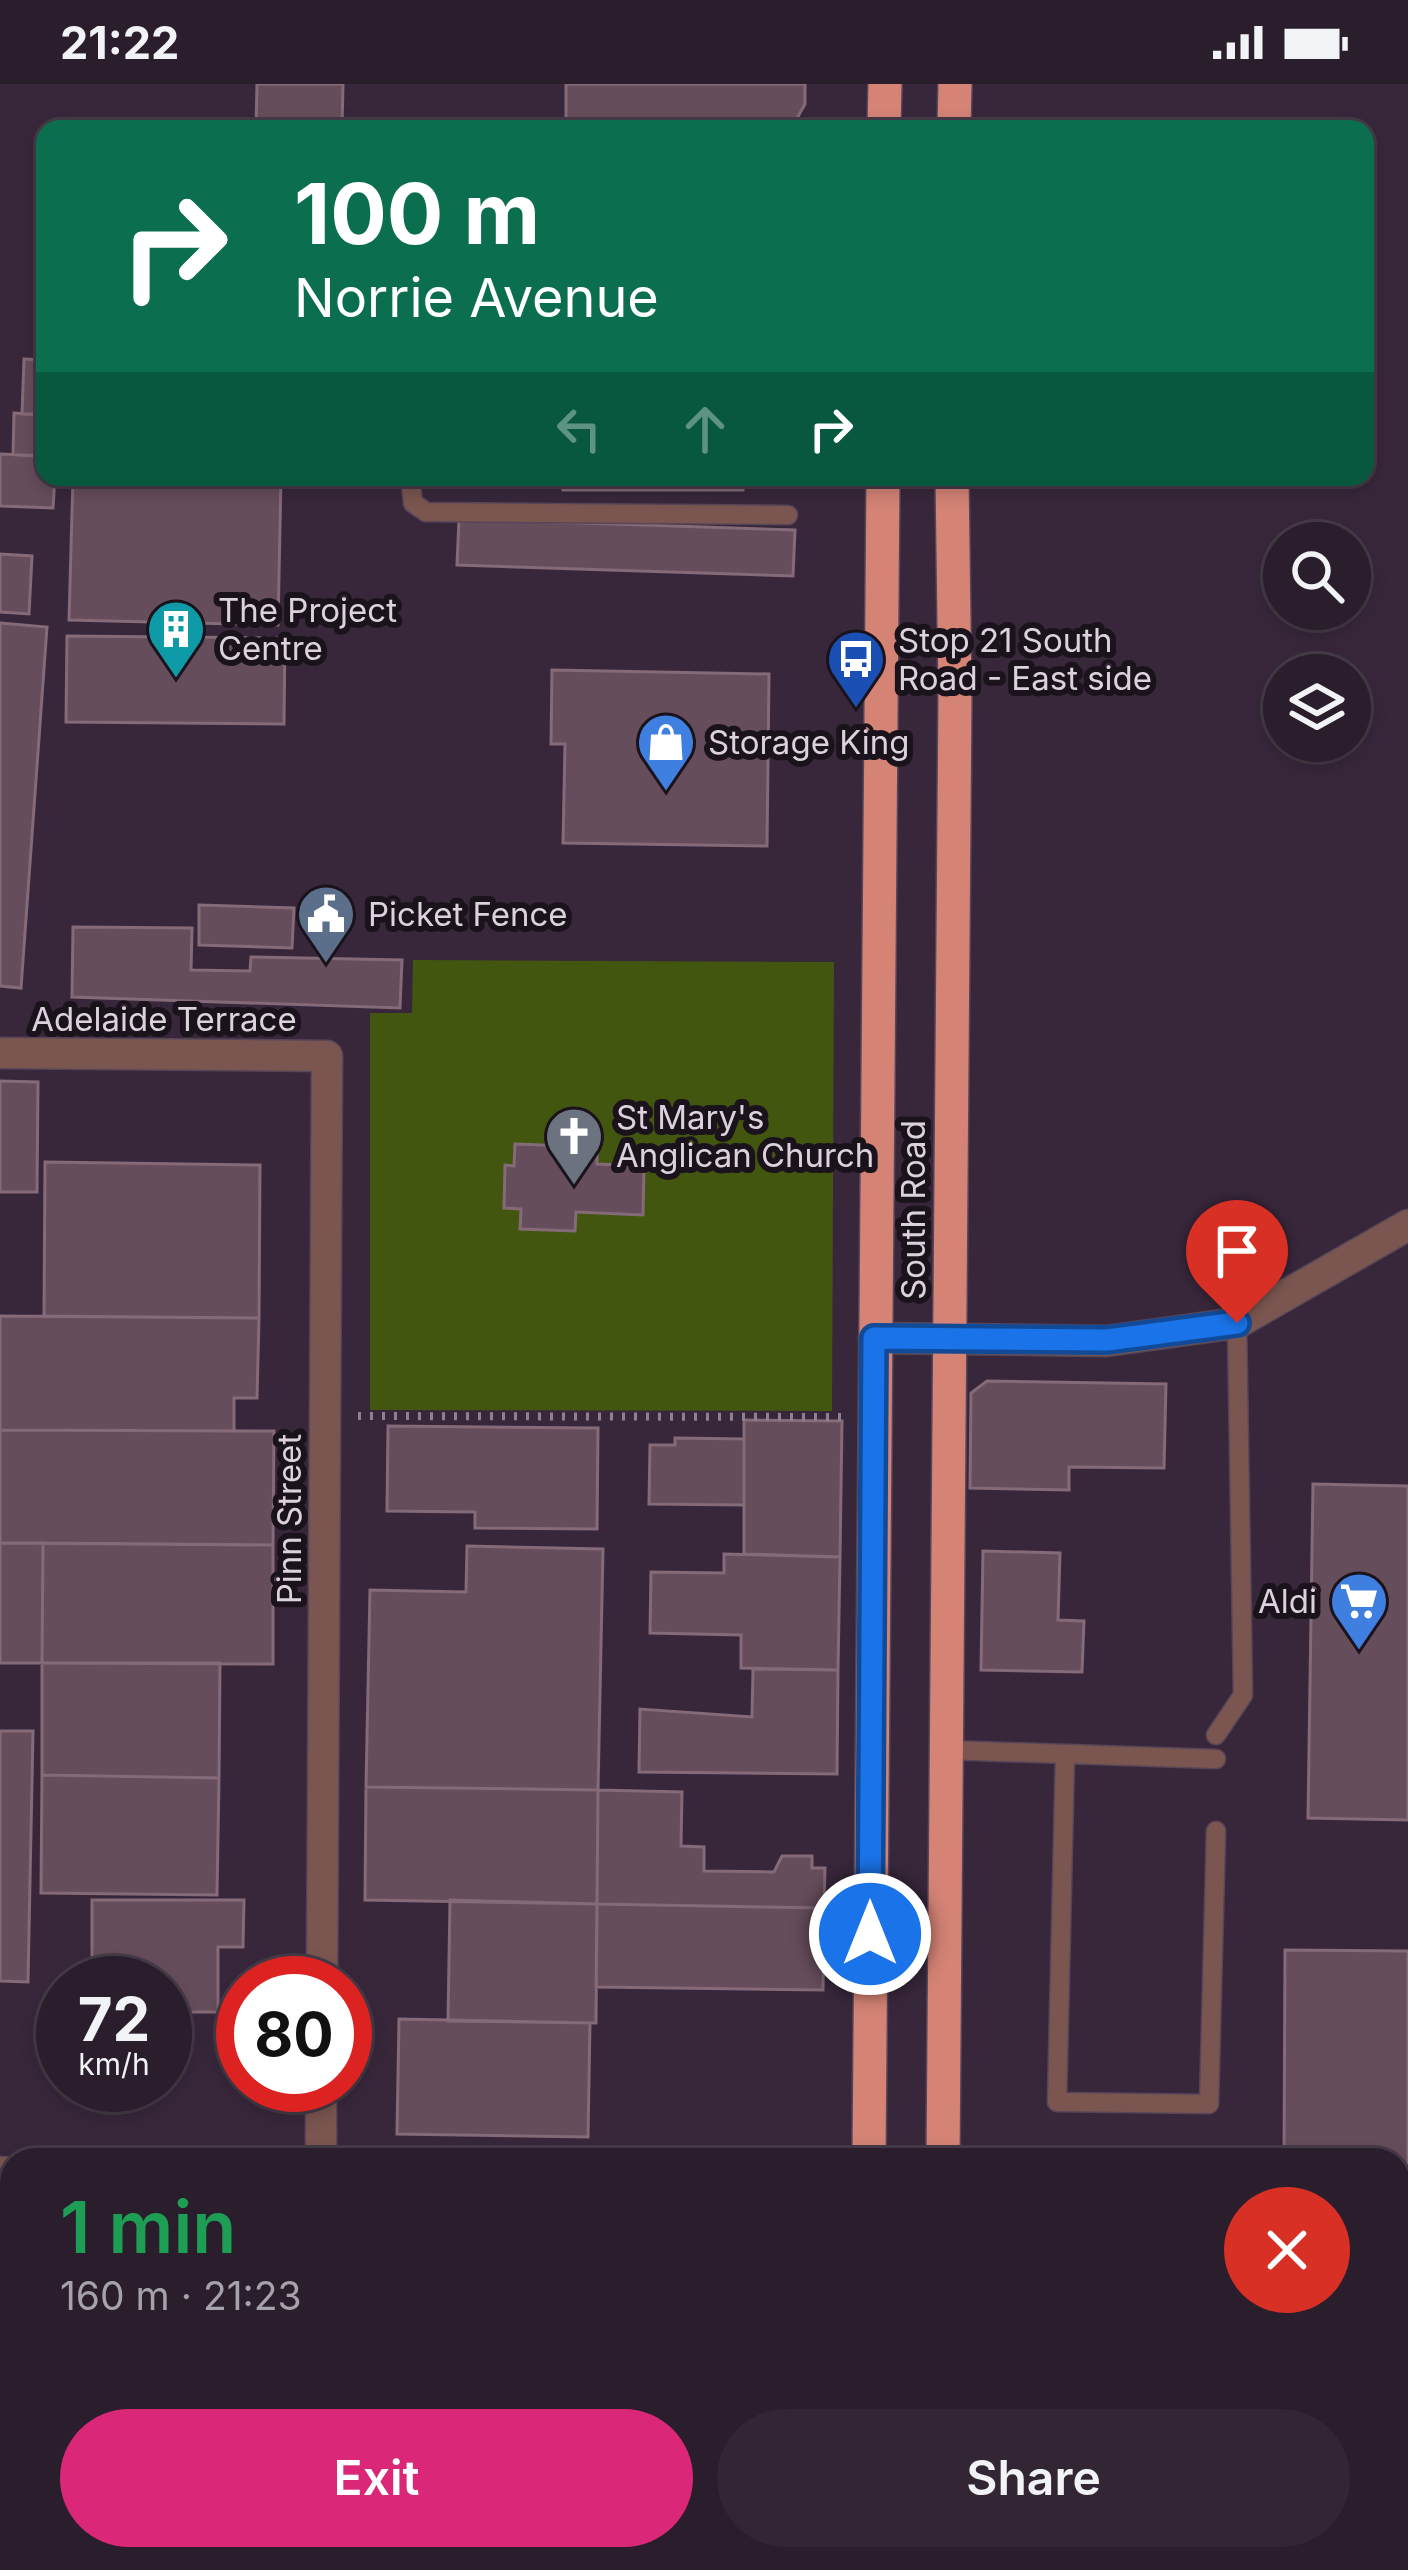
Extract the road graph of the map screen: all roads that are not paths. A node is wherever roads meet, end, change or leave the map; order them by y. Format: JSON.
{"nodes":[{"id":1,"x":885,"y":84,"type":"edge"},
{"id":2,"x":955,"y":84,"type":"edge"},
{"id":3,"x":884,"y":120,"type":"edge"},
{"id":4,"x":954,"y":120,"type":"edge"},
{"id":5,"x":411,"y":486,"type":"edge"},
{"id":6,"x":883,"y":486,"type":"edge"},
{"id":7,"x":952,"y":486,"type":"edge"},
{"id":8,"x":788,"y":515,"type":"dead end"},
{"id":9,"x":0,"y":1053,"type":"edge"},
{"id":10,"x":327,"y":1056,"type":"joint"},
{"id":11,"x":1408,"y":1225,"type":"edge"},
{"id":12,"x":1237,"y":1323,"type":"junction"},
{"id":13,"x":874,"y":1338,"type":"junction"},
{"id":14,"x":951,"y":1339,"type":"junction"},
{"id":15,"x":1216,"y":1735,"type":"dead end"},
{"id":16,"x":946,"y":1750,"type":"junction"},
{"id":17,"x":1065,"y":1754,"type":"junction"},
{"id":18,"x":1216,"y":1760,"type":"dead end"},
{"id":19,"x":1216,"y":1831,"type":"dead end"},
{"id":20,"x":322,"y":1956,"type":"edge"},
{"id":21,"x":321,"y":2112,"type":"edge"},
{"id":22,"x":321,"y":2148,"type":"edge"},
{"id":23,"x":869,"y":2148,"type":"edge"},
{"id":24,"x":943,"y":2148,"type":"edge"}],
"edges":[{"from":1,"to":3,"type":"highway"},
{"from":2,"to":4,"type":"highway"},
{"from":5,"to":8,"type":"lane"},
{"from":6,"to":13,"type":"highway","name":"South Road"},
{"from":7,"to":14,"type":"highway","name":"South Road"},
{"from":9,"to":10,"type":"street","name":"Adelaide Terrace"},
{"from":10,"to":20,"type":"street","name":"Pinn Street"},
{"from":11,"to":12,"type":"street"},
{"from":12,"to":14,"type":"street"},
{"from":12,"to":15,"type":"lane"},
{"from":13,"to":14,"type":"street"},
{"from":13,"to":23,"type":"highway","name":"South Road"},
{"from":14,"to":16,"type":"highway","name":"South Road"},
{"from":16,"to":17,"type":"lane"},
{"from":16,"to":24,"type":"highway","name":"South Road"},
{"from":17,"to":18,"type":"lane"},
{"from":17,"to":19,"type":"lane"},
{"from":21,"to":22,"type":"street"}]}
